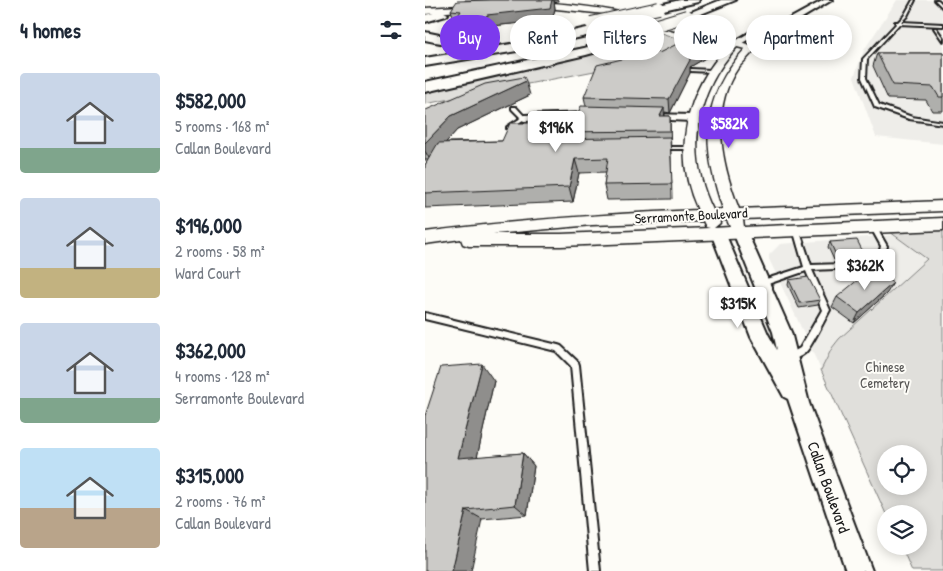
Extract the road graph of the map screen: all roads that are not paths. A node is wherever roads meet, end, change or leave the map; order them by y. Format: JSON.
{"nodes":[{"id":1,"x":694,"y":0,"type":"edge"},
{"id":2,"x":701,"y":0,"type":"edge"},
{"id":3,"x":731,"y":0,"type":"edge"},
{"id":4,"x":829,"y":0,"type":"edge"},
{"id":5,"x":914,"y":0,"type":"edge"},
{"id":6,"x":936,"y":0,"type":"edge"},
{"id":7,"x":518,"y":7,"type":"edge"},
{"id":8,"x":943,"y":7,"type":"edge"},
{"id":9,"x":814,"y":8,"type":"junction"},
{"id":10,"x":664,"y":10,"type":"junction"},
{"id":11,"x":425,"y":11,"type":"edge"},
{"id":12,"x":442,"y":14,"type":"joint"},
{"id":13,"x":425,"y":17,"type":"edge"},
{"id":14,"x":664,"y":24,"type":"edge"},
{"id":15,"x":897,"y":24,"type":"junction"},
{"id":16,"x":943,"y":25,"type":"edge"},
{"id":17,"x":935,"y":29,"type":"dead end"},
{"id":18,"x":425,"y":36,"type":"edge"},
{"id":19,"x":943,"y":40,"type":"edge"},
{"id":20,"x":586,"y":45,"type":"edge"},
{"id":21,"x":740,"y":49,"type":"junction"},
{"id":22,"x":586,"y":51,"type":"edge"},
{"id":23,"x":871,"y":55,"type":"junction"},
{"id":24,"x":879,"y":56,"type":"edge"},
{"id":25,"x":425,"y":62,"type":"edge"},
{"id":26,"x":691,"y":70,"type":"edge"},
{"id":27,"x":711,"y":71,"type":"junction"},
{"id":28,"x":425,"y":75,"type":"edge"},
{"id":29,"x":425,"y":87,"type":"edge"},
{"id":30,"x":514,"y":108,"type":"dead end"},
{"id":31,"x":597,"y":116,"type":"edge"},
{"id":32,"x":645,"y":117,"type":"edge"},
{"id":33,"x":524,"y":118,"type":"junction"},
{"id":34,"x":693,"y":118,"type":"junction"},
{"id":35,"x":943,"y":123,"type":"edge"},
{"id":36,"x":509,"y":128,"type":"edge"},
{"id":37,"x":691,"y":148,"type":"junction"},
{"id":38,"x":654,"y":149,"type":"edge"},
{"id":39,"x":943,"y":206,"type":"edge"},
{"id":40,"x":733,"y":213,"type":"junction"},
{"id":41,"x":707,"y":214,"type":"junction"},
{"id":42,"x":943,"y":224,"type":"edge"},
{"id":43,"x":873,"y":226,"type":"junction"},
{"id":44,"x":796,"y":229,"type":"junction"},
{"id":45,"x":740,"y":232,"type":"junction"},
{"id":46,"x":718,"y":233,"type":"junction"},
{"id":47,"x":433,"y":237,"type":"edge"},
{"id":48,"x":807,"y":268,"type":"junction"},
{"id":49,"x":762,"y":283,"type":"junction"},
{"id":50,"x":425,"y":316,"type":"edge"},
{"id":51,"x":788,"y":358,"type":"junction"},
{"id":52,"x":799,"y":403,"type":"junction"},
{"id":53,"x":595,"y":571,"type":"edge"},
{"id":54,"x":859,"y":571,"type":"edge"}],
"edges":[{"from":1,"to":10,"type":"highway"},
{"from":2,"to":10,"type":"highway"},
{"from":3,"to":14,"type":"highway","bridge":true},
{"from":4,"to":9,"type":"street","name":"Callan Boulevard"},
{"from":5,"to":15,"type":"lane"},
{"from":6,"to":8,"type":"lane"},
{"from":7,"to":21,"type":"main road"},
{"from":9,"to":21,"type":"street","name":"Callan Boulevard"},
{"from":9,"to":21,"type":"street","name":"Callan Boulevard"},
{"from":10,"to":18,"type":"highway","bridge":true},
{"from":10,"to":25,"type":"highway"},
{"from":11,"to":12,"type":"main road"},
{"from":12,"to":13,"type":"highway"},
{"from":15,"to":16,"type":"lane"},
{"from":15,"to":23,"type":"lane"},
{"from":17,"to":19,"type":"lane"},
{"from":20,"to":28,"type":"highway"},
{"from":21,"to":27,"type":"main road","name":"Callan Boulevard"},
{"from":21,"to":40,"type":"main road","name":"Callan Boulevard"},
{"from":22,"to":29,"type":"highway"},
{"from":23,"to":24,"type":"lane"},
{"from":23,"to":35,"type":"lane"},
{"from":26,"to":27,"type":"lane"},
{"from":27,"to":34,"type":"main road","name":"Callan Boulevard"},
{"from":30,"to":33,"type":"lane"},
{"from":31,"to":33,"type":"street"},
{"from":32,"to":34,"type":"street"},
{"from":33,"to":36,"type":"lane"},
{"from":34,"to":37,"type":"main road","name":"Callan Boulevard"},
{"from":37,"to":38,"type":"lane"},
{"from":37,"to":41,"type":"main road","name":"Callan Boulevard"},
{"from":39,"to":40,"type":"main road","name":"Serramonte Boulevard"},
{"from":40,"to":41,"type":"main road","name":"Serramonte Boulevard"},
{"from":40,"to":45,"type":"main road","name":"Callan Boulevard"},
{"from":41,"to":46,"type":"main road","name":"Callan Boulevard"},
{"from":41,"to":47,"type":"main road","name":"Serramonte Boulevard"},
{"from":42,"to":43,"type":"main road","name":"Serramonte Boulevard"},
{"from":43,"to":44,"type":"main road","name":"Serramonte Boulevard"},
{"from":43,"to":48,"type":"lane"},
{"from":44,"to":45,"type":"main road","name":"Serramonte Boulevard"},
{"from":44,"to":48,"type":"lane"},
{"from":45,"to":46,"type":"main road","name":"Serramonte Boulevard"},
{"from":45,"to":49,"type":"street","name":"Callan Boulevard"},
{"from":46,"to":47,"type":"main road","name":"Serramonte Boulevard"},
{"from":46,"to":52,"type":"street","name":"Callan Boulevard"},
{"from":48,"to":49,"type":"lane"},
{"from":48,"to":51,"type":"lane"},
{"from":49,"to":51,"type":"street","name":"Callan Boulevard"},
{"from":50,"to":53,"type":"lane"},
{"from":51,"to":52,"type":"street","name":"Callan Boulevard"},
{"from":52,"to":54,"type":"street","name":"Callan Boulevard"}]}
